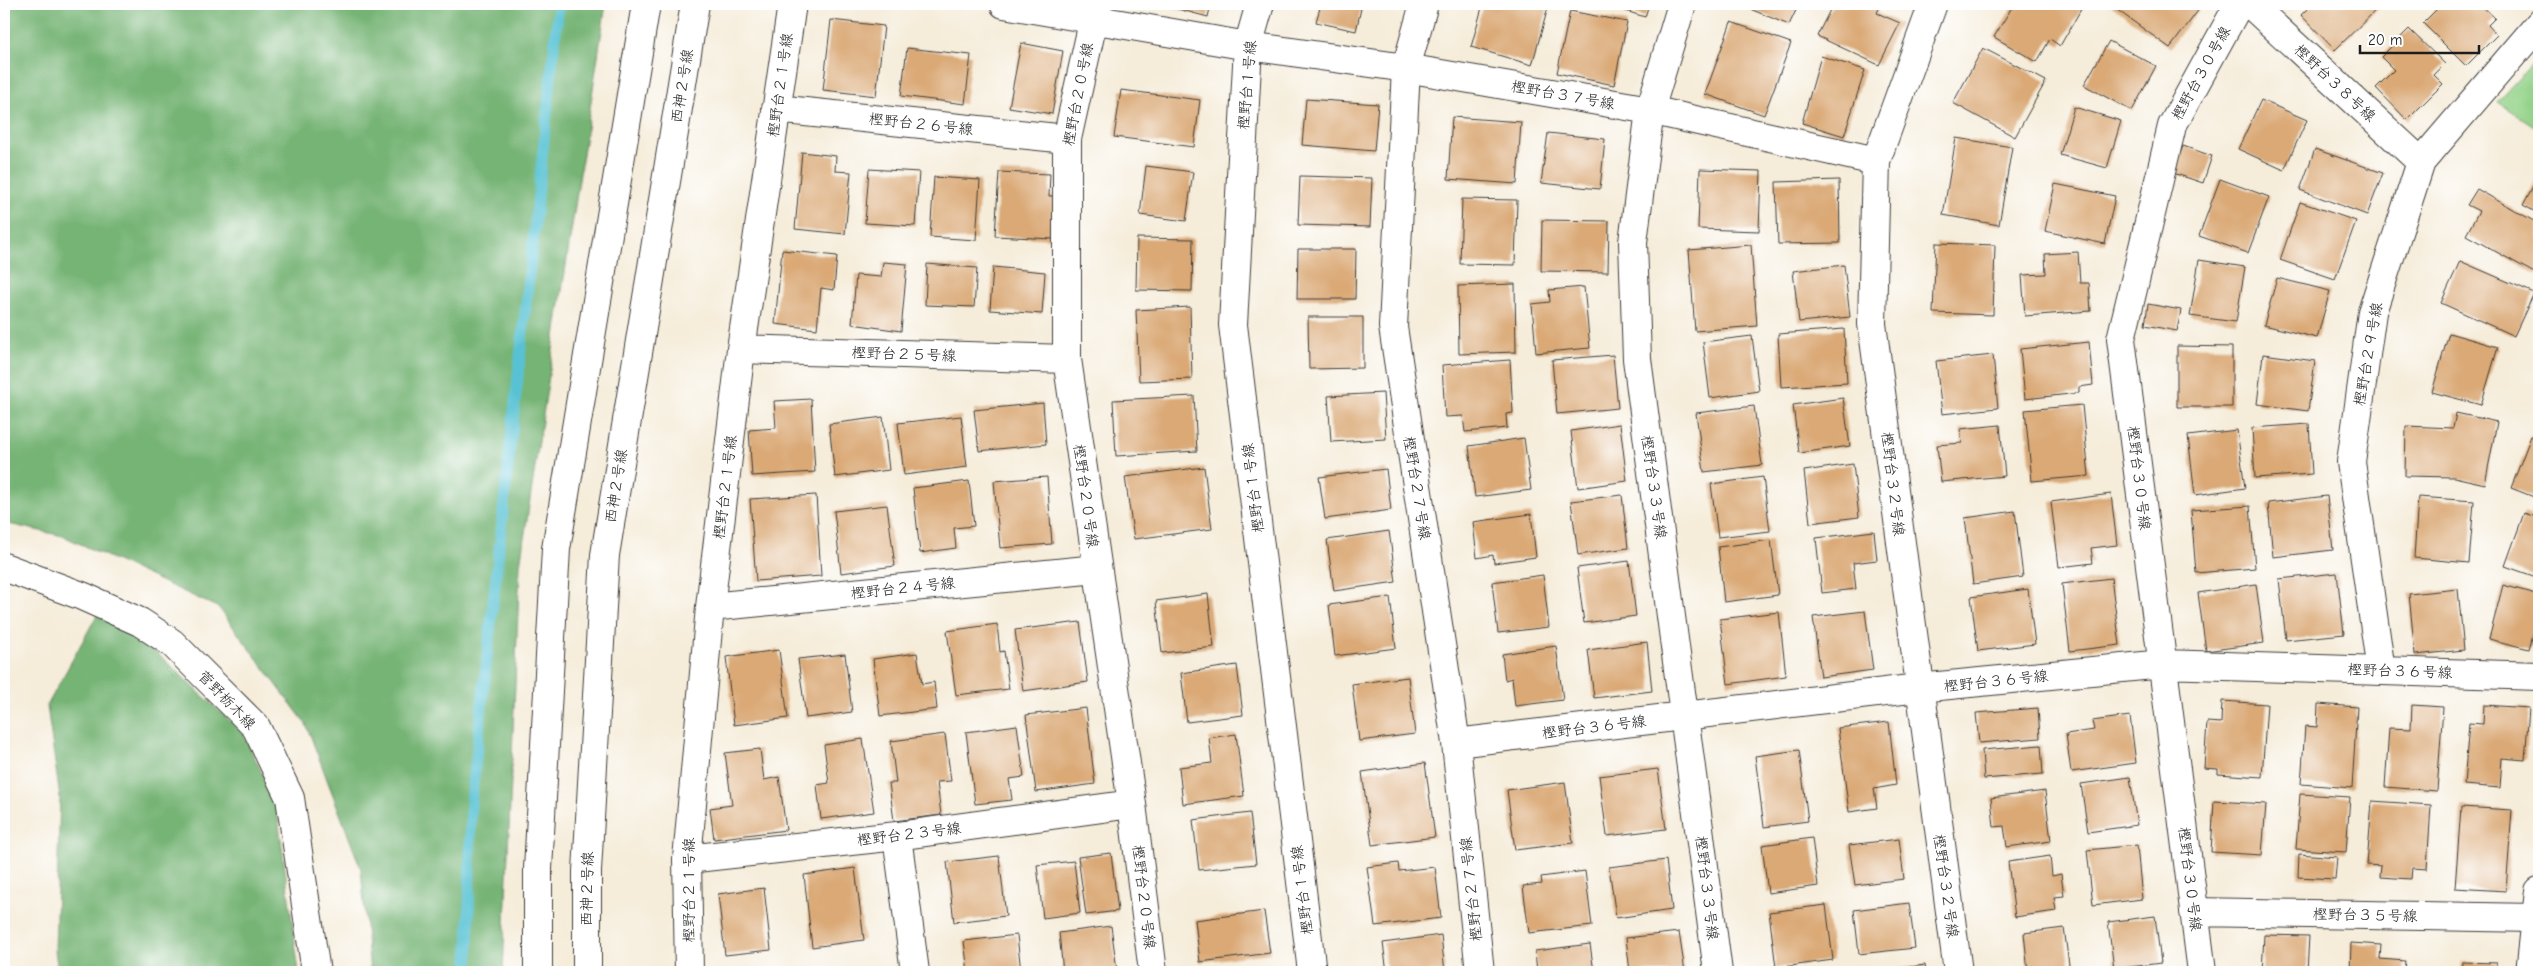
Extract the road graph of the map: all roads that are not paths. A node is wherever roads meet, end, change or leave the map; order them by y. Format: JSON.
{"nodes":[{"id":1,"x":646,"y":4,"type":"edge"},
{"id":2,"x":695,"y":4,"type":"edge"},
{"id":3,"x":792,"y":4,"type":"edge"},
{"id":4,"x":1004,"y":4,"type":"edge"},
{"id":5,"x":1260,"y":4,"type":"edge"},
{"id":6,"x":1424,"y":4,"type":"edge"},
{"id":7,"x":1682,"y":4,"type":"edge"},
{"id":8,"x":1933,"y":4,"type":"edge"},
{"id":9,"x":2239,"y":4,"type":"edge"},
{"id":10,"x":2250,"y":4,"type":"edge"},
{"id":11,"x":1095,"y":12,"type":"edge"},
{"id":12,"x":2539,"y":24,"type":"edge"},
{"id":13,"x":1248,"y":46,"type":"junction"},
{"id":14,"x":1406,"y":68,"type":"junction"},
{"id":15,"x":776,"y":109,"type":"junction"},
{"id":16,"x":1650,"y":110,"type":"junction"},
{"id":17,"x":1067,"y":139,"type":"junction"},
{"id":18,"x":1876,"y":161,"type":"junction"},
{"id":19,"x":2421,"y":162,"type":"junction"},
{"id":20,"x":741,"y":350,"type":"junction"},
{"id":21,"x":1067,"y":359,"type":"junction"},
{"id":22,"x":4,"y":567,"type":"edge"},
{"id":23,"x":1097,"y":569,"type":"junction"},
{"id":24,"x":710,"y":608,"type":"junction"},
{"id":25,"x":2163,"y":664,"type":"junction"},
{"id":26,"x":2381,"y":671,"type":"junction"},
{"id":27,"x":2539,"y":676,"type":"edge"},
{"id":28,"x":1919,"y":688,"type":"junction"},
{"id":29,"x":1685,"y":716,"type":"junction"},
{"id":30,"x":1456,"y":743,"type":"junction"},
{"id":31,"x":1132,"y":804,"type":"junction"},
{"id":32,"x":897,"y":836,"type":"junction"},
{"id":33,"x":687,"y":859,"type":"junction"},
{"id":34,"x":2539,"y":891,"type":"edge"},
{"id":35,"x":2194,"y":912,"type":"junction"},
{"id":36,"x":2536,"y":918,"type":"junction"},
{"id":37,"x":316,"y":972,"type":"edge"},
{"id":38,"x":538,"y":972,"type":"edge"},
{"id":39,"x":586,"y":972,"type":"edge"},
{"id":40,"x":689,"y":972,"type":"edge"},
{"id":41,"x":915,"y":972,"type":"edge"},
{"id":42,"x":1153,"y":972,"type":"edge"},
{"id":43,"x":1312,"y":972,"type":"edge"},
{"id":44,"x":1480,"y":972,"type":"edge"},
{"id":45,"x":1718,"y":972,"type":"edge"},
{"id":46,"x":1958,"y":972,"type":"edge"},
{"id":47,"x":2202,"y":972,"type":"edge"},
{"id":48,"x":2530,"y":972,"type":"edge"}],
"edges":[{"from":1,"to":38,"type":"street"},
{"from":2,"to":39,"type":"street","name":"西神２号線"},
{"from":3,"to":15,"type":"street","name":"樫野台２１号線"},
{"from":4,"to":11,"type":"street"},
{"from":5,"to":13,"type":"street","name":"樫野台１号線"},
{"from":6,"to":14,"type":"street","name":"樫野台２７号線"},
{"from":7,"to":16,"type":"street","name":"樫野台３３号線"},
{"from":8,"to":18,"type":"street","name":"樫野台３２号線"},
{"from":9,"to":25,"type":"street","name":"樫野台３０号線"},
{"from":10,"to":19,"type":"street","name":"樫野台３８号線"},
{"from":11,"to":13,"type":"street"},
{"from":11,"to":17,"type":"street","name":"樫野台２０号線"},
{"from":12,"to":19,"type":"street","name":"樫野台２９号線"},
{"from":13,"to":14,"type":"street","name":"樫野台３７号線"},
{"from":13,"to":43,"type":"street","name":"樫野台１号線"},
{"from":14,"to":16,"type":"street","name":"樫野台３７号線"},
{"from":14,"to":30,"type":"street","name":"樫野台２７号線"},
{"from":15,"to":17,"type":"street","name":"樫野台２６号線"},
{"from":15,"to":20,"type":"street","name":"樫野台２１号線"},
{"from":16,"to":18,"type":"street","name":"樫野台３７号線"},
{"from":16,"to":29,"type":"street","name":"樫野台３３号線"},
{"from":17,"to":21,"type":"street","name":"樫野台２０号線"},
{"from":18,"to":28,"type":"street","name":"樫野台３２号線"},
{"from":19,"to":26,"type":"street","name":"樫野台２９号線"},
{"from":20,"to":21,"type":"street","name":"樫野台２５号線"},
{"from":20,"to":24,"type":"street","name":"樫野台２１号線"},
{"from":21,"to":23,"type":"street","name":"樫野台２０号線"},
{"from":22,"to":37,"type":"street","name":"菅野栃木線"},
{"from":23,"to":24,"type":"street","name":"樫野台２４号線"},
{"from":23,"to":31,"type":"street","name":"樫野台２０号線"},
{"from":24,"to":33,"type":"street","name":"樫野台２１号線"},
{"from":25,"to":26,"type":"street","name":"樫野台３６号線"},
{"from":25,"to":28,"type":"street","name":"樫野台３６号線"},
{"from":25,"to":35,"type":"street","name":"樫野台３０号線"},
{"from":26,"to":27,"type":"street","name":"樫野台３６号線"},
{"from":28,"to":29,"type":"street","name":"樫野台３６号線"},
{"from":28,"to":46,"type":"street","name":"樫野台３２号線"},
{"from":29,"to":30,"type":"street","name":"樫野台３６号線"},
{"from":29,"to":45,"type":"street","name":"樫野台３３号線"},
{"from":30,"to":44,"type":"street","name":"樫野台２７号線"},
{"from":31,"to":32,"type":"street","name":"樫野台２３号線"},
{"from":31,"to":42,"type":"street","name":"樫野台２０号線"},
{"from":32,"to":33,"type":"street","name":"樫野台２３号線"},
{"from":32,"to":41,"type":"street"},
{"from":33,"to":40,"type":"street","name":"樫野台２１号線"},
{"from":34,"to":36,"type":"street"},
{"from":35,"to":36,"type":"street","name":"樫野台３５号線"},
{"from":35,"to":47,"type":"street","name":"樫野台３０号線"},
{"from":36,"to":48,"type":"street"}]}
